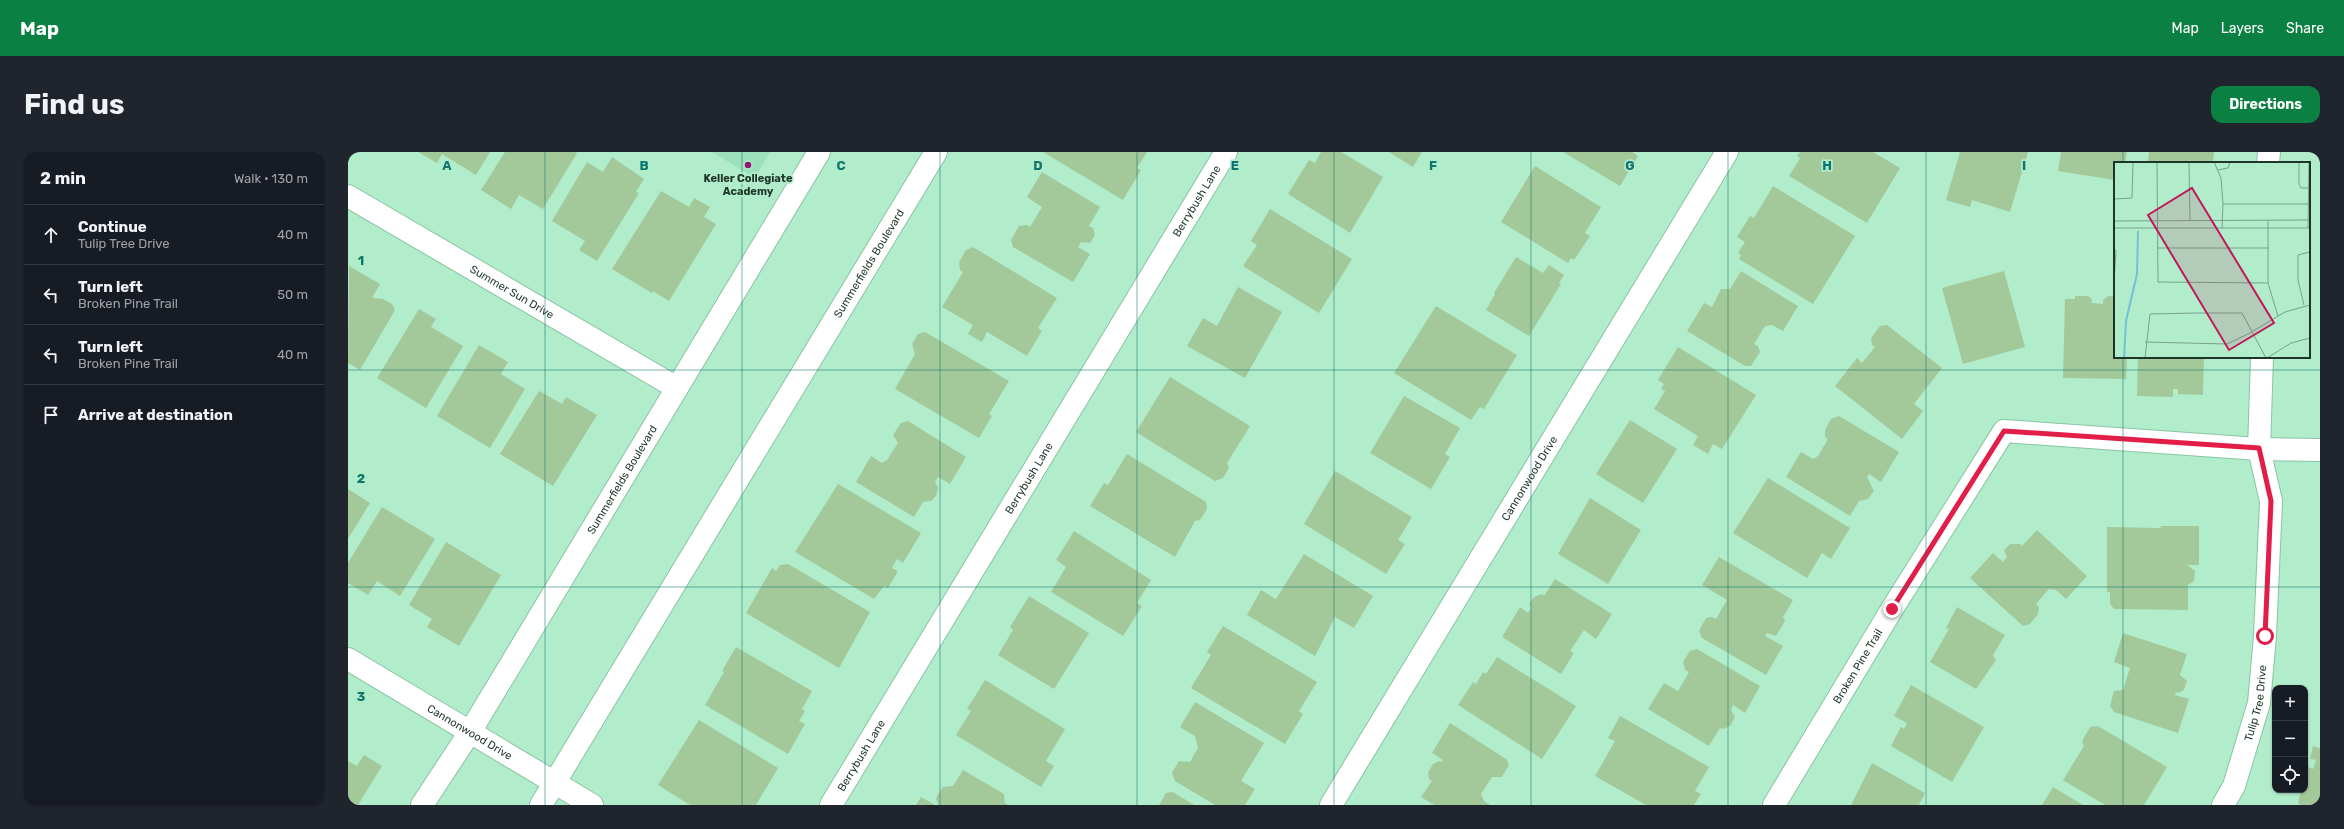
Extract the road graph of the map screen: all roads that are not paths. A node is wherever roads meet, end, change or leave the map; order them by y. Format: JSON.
{"nodes":[{"id":1,"x":819,"y":152,"type":"edge"},
{"id":2,"x":936,"y":152,"type":"edge"},
{"id":3,"x":1226,"y":152,"type":"edge"},
{"id":4,"x":1727,"y":152,"type":"edge"},
{"id":5,"x":2269,"y":152,"type":"edge"},
{"id":6,"x":2268,"y":162,"type":"edge"},
{"id":7,"x":348,"y":196,"type":"edge"},
{"id":8,"x":2262,"y":358,"type":"edge"},
{"id":9,"x":677,"y":388,"type":"junction"},
{"id":10,"x":2259,"y":448,"type":"junction"},
{"id":11,"x":2320,"y":450,"type":"edge"},
{"id":12,"x":348,"y":659,"type":"edge"},
{"id":13,"x":470,"y":732,"type":"junction"},
{"id":14,"x":554,"y":783,"type":"junction"},
{"id":15,"x":422,"y":805,"type":"edge"},
{"id":16,"x":541,"y":805,"type":"edge"},
{"id":17,"x":592,"y":805,"type":"edge"},
{"id":18,"x":831,"y":805,"type":"edge"},
{"id":19,"x":1331,"y":805,"type":"edge"},
{"id":20,"x":1774,"y":805,"type":"edge"},
{"id":21,"x":2223,"y":805,"type":"edge"}],
"edges":[{"from":1,"to":9,"type":"street","name":"Summerfields Boulevard"},
{"from":2,"to":14,"type":"street","name":"Summerfields Boulevard"},
{"from":3,"to":18,"type":"street","name":"Berrybush Lane"},
{"from":4,"to":19,"type":"street","name":"Cannonwood Drive"},
{"from":5,"to":6,"type":"street"},
{"from":7,"to":9,"type":"street","name":"Summer Sun Drive"},
{"from":8,"to":10,"type":"street","name":"Tulip Tree Drive"},
{"from":9,"to":13,"type":"street","name":"Summerfields Boulevard"},
{"from":10,"to":11,"type":"street","name":"Broken Pine Trail"},
{"from":10,"to":20,"type":"street","name":"Broken Pine Trail"},
{"from":10,"to":21,"type":"street","name":"Tulip Tree Drive"},
{"from":12,"to":13,"type":"street","name":"Cannonwood Drive"},
{"from":13,"to":14,"type":"street","name":"Cannonwood Drive"},
{"from":13,"to":15,"type":"street","name":"Summerfields Boulevard"},
{"from":14,"to":16,"type":"street","name":"Summerfields Boulevard"},
{"from":14,"to":17,"type":"street","name":"Cannonwood Drive"}]}
